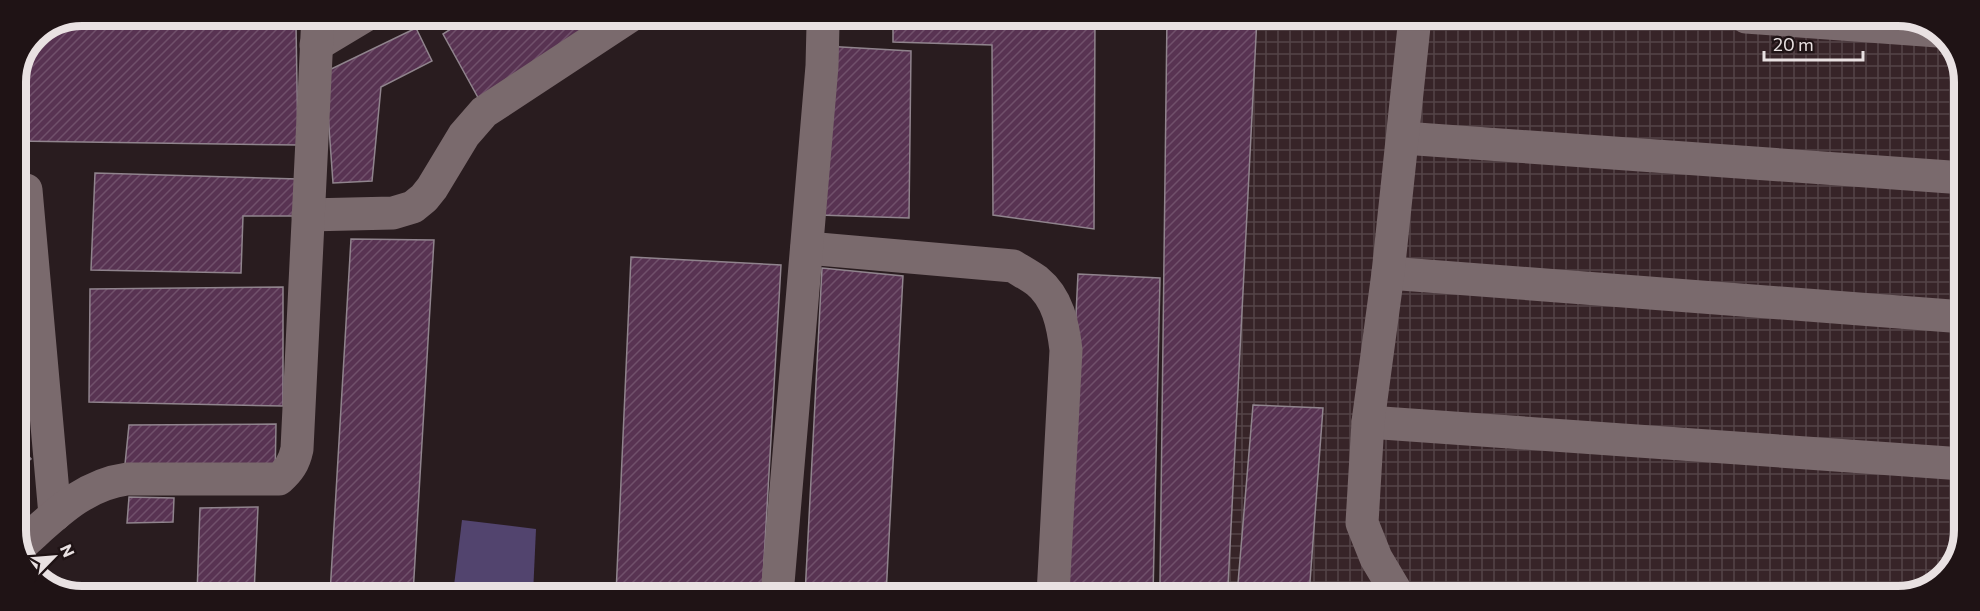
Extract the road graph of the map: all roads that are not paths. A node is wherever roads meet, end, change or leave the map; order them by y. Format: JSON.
{"nodes":[{"id":1,"x":615,"y":26,"type":"edge"},
{"id":2,"x":822,"y":26,"type":"edge"},
{"id":3,"x":1414,"y":26,"type":"edge"},
{"id":4,"x":1869,"y":26,"type":"edge"},
{"id":5,"x":317,"y":30,"type":"edge"},
{"id":6,"x":1919,"y":30,"type":"edge"},
{"id":7,"x":1403,"y":138,"type":"junction"},
{"id":8,"x":1954,"y":177,"type":"edge"},
{"id":9,"x":26,"y":190,"type":"dead end"},
{"id":10,"x":308,"y":215,"type":"junction"},
{"id":11,"x":807,"y":248,"type":"junction"},
{"id":12,"x":1388,"y":273,"type":"junction"},
{"id":13,"x":1954,"y":316,"type":"edge"},
{"id":14,"x":1368,"y":422,"type":"junction"},
{"id":15,"x":1954,"y":463,"type":"edge"},
{"id":16,"x":55,"y":515,"type":"junction"},
{"id":17,"x":27,"y":540,"type":"edge"},
{"id":18,"x":778,"y":586,"type":"edge"},
{"id":19,"x":1053,"y":586,"type":"edge"},
{"id":20,"x":1393,"y":586,"type":"edge"}],
"edges":[{"from":1,"to":10,"type":"lane"},
{"from":2,"to":11,"type":"lane"},
{"from":3,"to":7,"type":"lane"},
{"from":4,"to":6,"type":"lane"},
{"from":5,"to":10,"type":"lane"},
{"from":7,"to":8,"type":"lane"},
{"from":7,"to":12,"type":"lane"},
{"from":9,"to":16,"type":"lane"},
{"from":10,"to":16,"type":"lane"},
{"from":11,"to":18,"type":"lane"},
{"from":11,"to":19,"type":"lane"},
{"from":12,"to":13,"type":"lane"},
{"from":12,"to":14,"type":"lane"},
{"from":14,"to":15,"type":"lane"},
{"from":14,"to":20,"type":"lane"},
{"from":16,"to":17,"type":"lane"}]}
